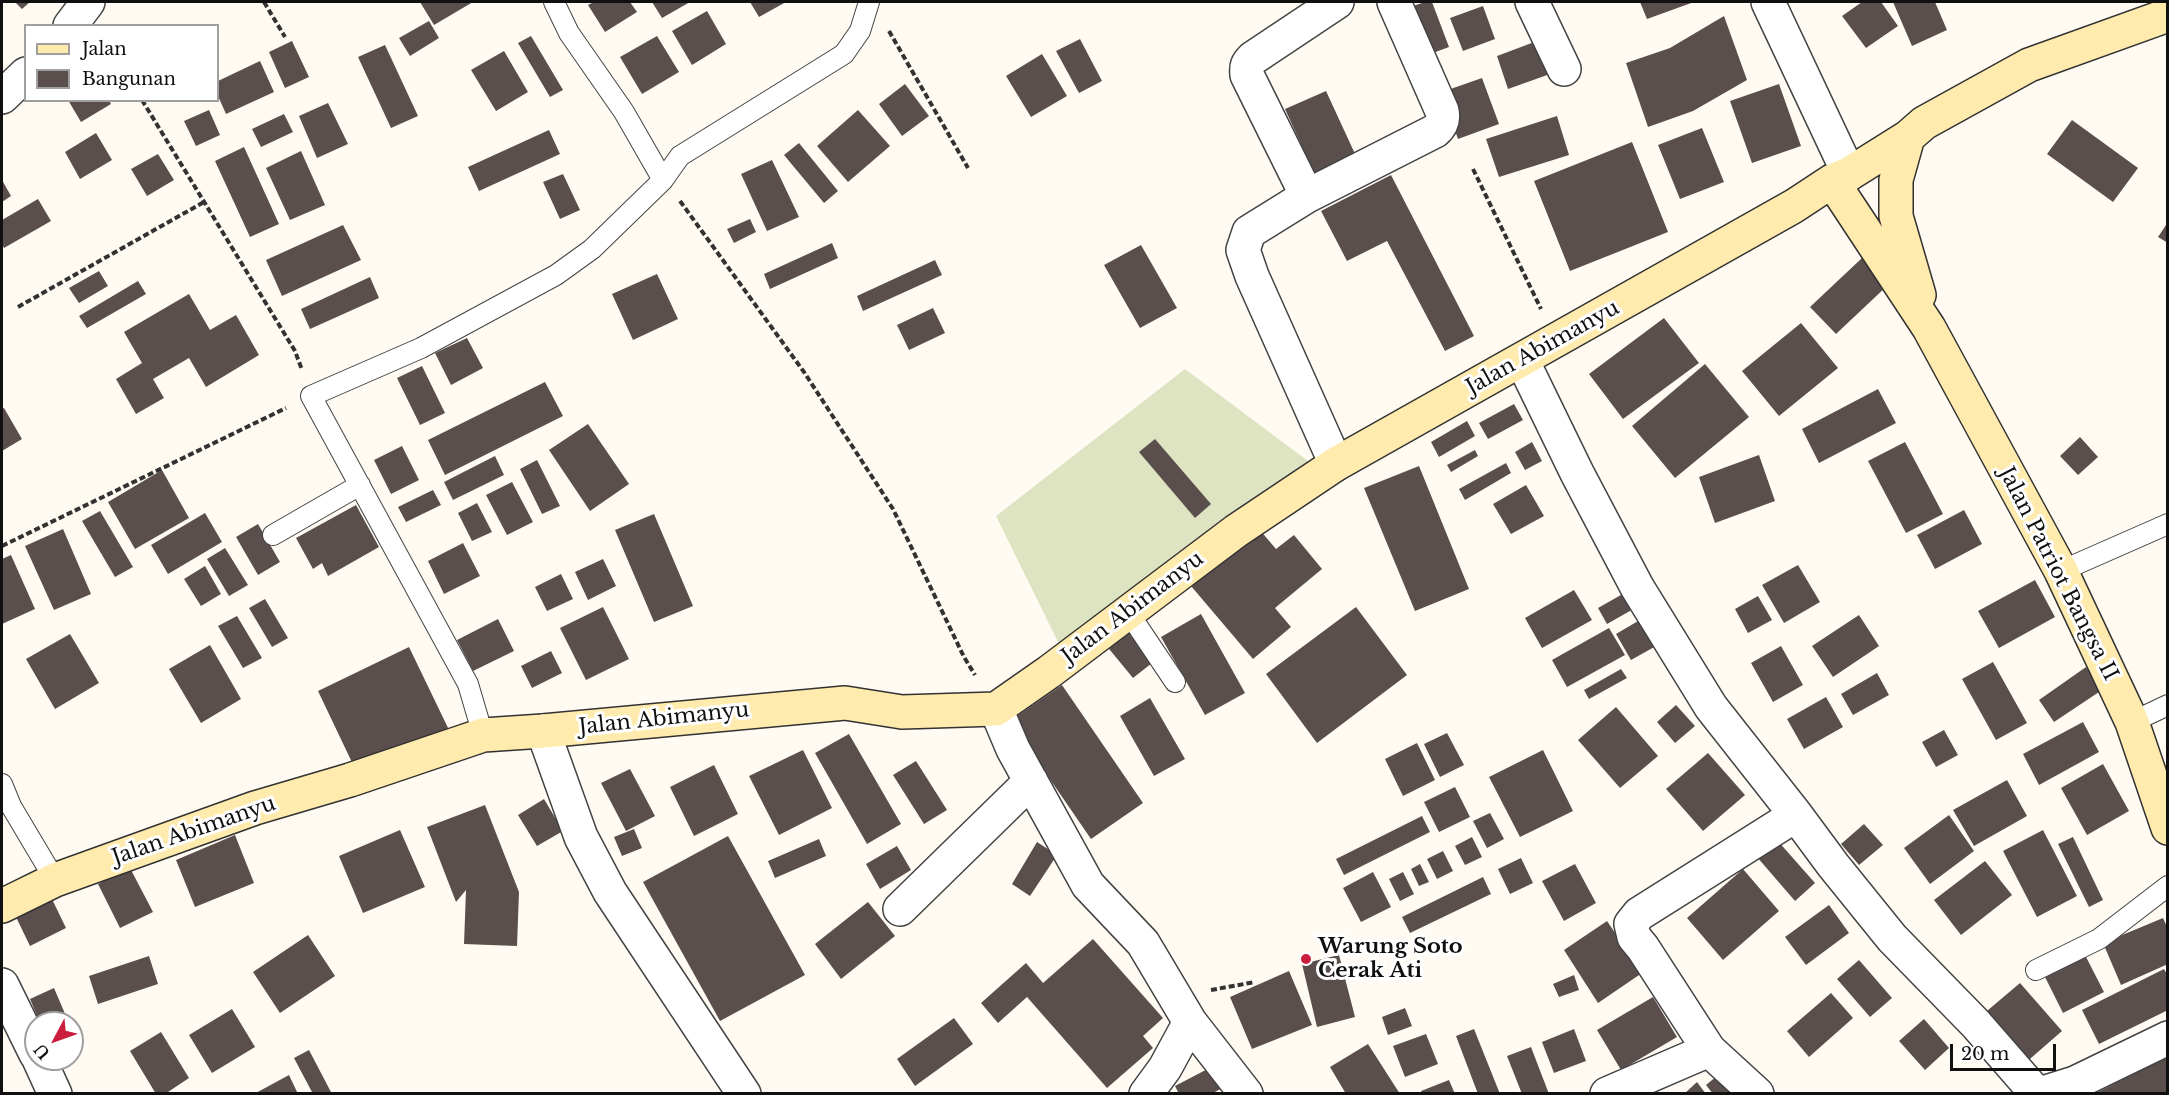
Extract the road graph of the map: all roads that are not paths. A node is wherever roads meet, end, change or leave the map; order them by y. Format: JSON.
{"nodes":[{"id":1,"x":88,"y":2,"type":"edge"},
{"id":2,"x":554,"y":2,"type":"edge"},
{"id":3,"x":869,"y":2,"type":"edge"},
{"id":4,"x":1337,"y":2,"type":"edge"},
{"id":5,"x":1394,"y":2,"type":"edge"},
{"id":6,"x":1532,"y":2,"type":"edge"},
{"id":7,"x":1768,"y":2,"type":"edge"},
{"id":8,"x":2155,"y":12,"type":"edge"},
{"id":9,"x":72,"y":24,"type":"edge"},
{"id":10,"x":1564,"y":69,"type":"dead end"},
{"id":11,"x":24,"y":76,"type":"edge"},
{"id":12,"x":2,"y":97,"type":"edge"},
{"id":13,"x":1908,"y":137,"type":"junction"},
{"id":14,"x":1841,"y":177,"type":"junction"},
{"id":15,"x":663,"y":180,"type":"junction"},
{"id":16,"x":1307,"y":196,"type":"junction"},
{"id":17,"x":1929,"y":328,"type":"junction"},
{"id":18,"x":1522,"y":360,"type":"junction"},
{"id":19,"x":1336,"y":464,"type":"junction"},
{"id":20,"x":360,"y":485,"type":"junction"},
{"id":21,"x":2168,"y":524,"type":"edge"},
{"id":22,"x":273,"y":535,"type":"dead end"},
{"id":23,"x":2061,"y":571,"type":"junction"},
{"id":24,"x":1128,"y":612,"type":"junction"},
{"id":25,"x":1175,"y":682,"type":"dead end"},
{"id":26,"x":2168,"y":705,"type":"edge"},
{"id":27,"x":996,"y":709,"type":"junction"},
{"id":28,"x":2132,"y":722,"type":"junction"},
{"id":29,"x":543,"y":731,"type":"junction"},
{"id":30,"x":483,"y":735,"type":"junction"},
{"id":31,"x":1031,"y":781,"type":"junction"},
{"id":32,"x":2,"y":784,"type":"edge"},
{"id":33,"x":1796,"y":815,"type":"junction"},
{"id":34,"x":2168,"y":828,"type":"edge"},
{"id":35,"x":55,"y":880,"type":"junction"},
{"id":36,"x":2168,"y":886,"type":"edge"},
{"id":37,"x":2,"y":906,"type":"edge"},
{"id":38,"x":900,"y":909,"type":"dead end"},
{"id":39,"x":2036,"y":970,"type":"dead end"},
{"id":40,"x":2,"y":985,"type":"edge"},
{"id":41,"x":1183,"y":1009,"type":"junction"},
{"id":42,"x":24,"y":1030,"type":"edge"},
{"id":43,"x":2168,"y":1038,"type":"edge"},
{"id":44,"x":1709,"y":1050,"type":"junction"},
{"id":45,"x":45,"y":1071,"type":"edge"},
{"id":46,"x":56,"y":1094,"type":"edge"},
{"id":47,"x":744,"y":1094,"type":"edge"},
{"id":48,"x":1146,"y":1094,"type":"edge"},
{"id":49,"x":1246,"y":1094,"type":"edge"},
{"id":50,"x":1607,"y":1094,"type":"edge"},
{"id":51,"x":1757,"y":1094,"type":"edge"},
{"id":52,"x":2039,"y":1094,"type":"edge"}],
"edges":[{"from":1,"to":9,"type":"street"},
{"from":2,"to":15,"type":"lane"},
{"from":3,"to":15,"type":"lane"},
{"from":4,"to":16,"type":"street"},
{"from":5,"to":16,"type":"street"},
{"from":6,"to":10,"type":"street"},
{"from":7,"to":14,"type":"street"},
{"from":8,"to":13,"type":"street","name":"Jalan Abimanyu"},
{"from":11,"to":12,"type":"street"},
{"from":13,"to":14,"type":"street","name":"Jalan Abimanyu"},
{"from":13,"to":17,"type":"street"},
{"from":14,"to":17,"type":"street"},
{"from":14,"to":18,"type":"street","name":"Jalan Abimanyu"},
{"from":15,"to":20,"type":"lane"},
{"from":16,"to":19,"type":"street"},
{"from":17,"to":23,"type":"street","name":"Jalan Patriot Bangsa II"},
{"from":18,"to":19,"type":"street","name":"Jalan Abimanyu"},
{"from":18,"to":33,"type":"street"},
{"from":19,"to":24,"type":"street","name":"Jalan Abimanyu"},
{"from":20,"to":22,"type":"lane"},
{"from":20,"to":30,"type":"lane"},
{"from":21,"to":23,"type":"lane"},
{"from":23,"to":28,"type":"street","name":"Jalan Patriot Bangsa II"},
{"from":24,"to":25,"type":"lane"},
{"from":24,"to":27,"type":"street","name":"Jalan Abimanyu"},
{"from":26,"to":28,"type":"lane"},
{"from":27,"to":29,"type":"street","name":"Jalan Abimanyu"},
{"from":27,"to":31,"type":"street"},
{"from":28,"to":34,"type":"street","name":"Jalan Patriot Bangsa II"},
{"from":29,"to":30,"type":"street","name":"Jalan Abimanyu"},
{"from":29,"to":47,"type":"street"},
{"from":30,"to":35,"type":"street","name":"Jalan Abimanyu"},
{"from":31,"to":38,"type":"street"},
{"from":31,"to":41,"type":"street"},
{"from":32,"to":35,"type":"lane"},
{"from":33,"to":44,"type":"street"},
{"from":33,"to":52,"type":"street"},
{"from":35,"to":37,"type":"street","name":"Jalan Abimanyu"},
{"from":36,"to":39,"type":"lane"},
{"from":40,"to":42,"type":"street"},
{"from":41,"to":48,"type":"street"},
{"from":41,"to":49,"type":"street"},
{"from":43,"to":52,"type":"street"},
{"from":44,"to":50,"type":"street"},
{"from":44,"to":51,"type":"street"},
{"from":45,"to":46,"type":"street"}]}
